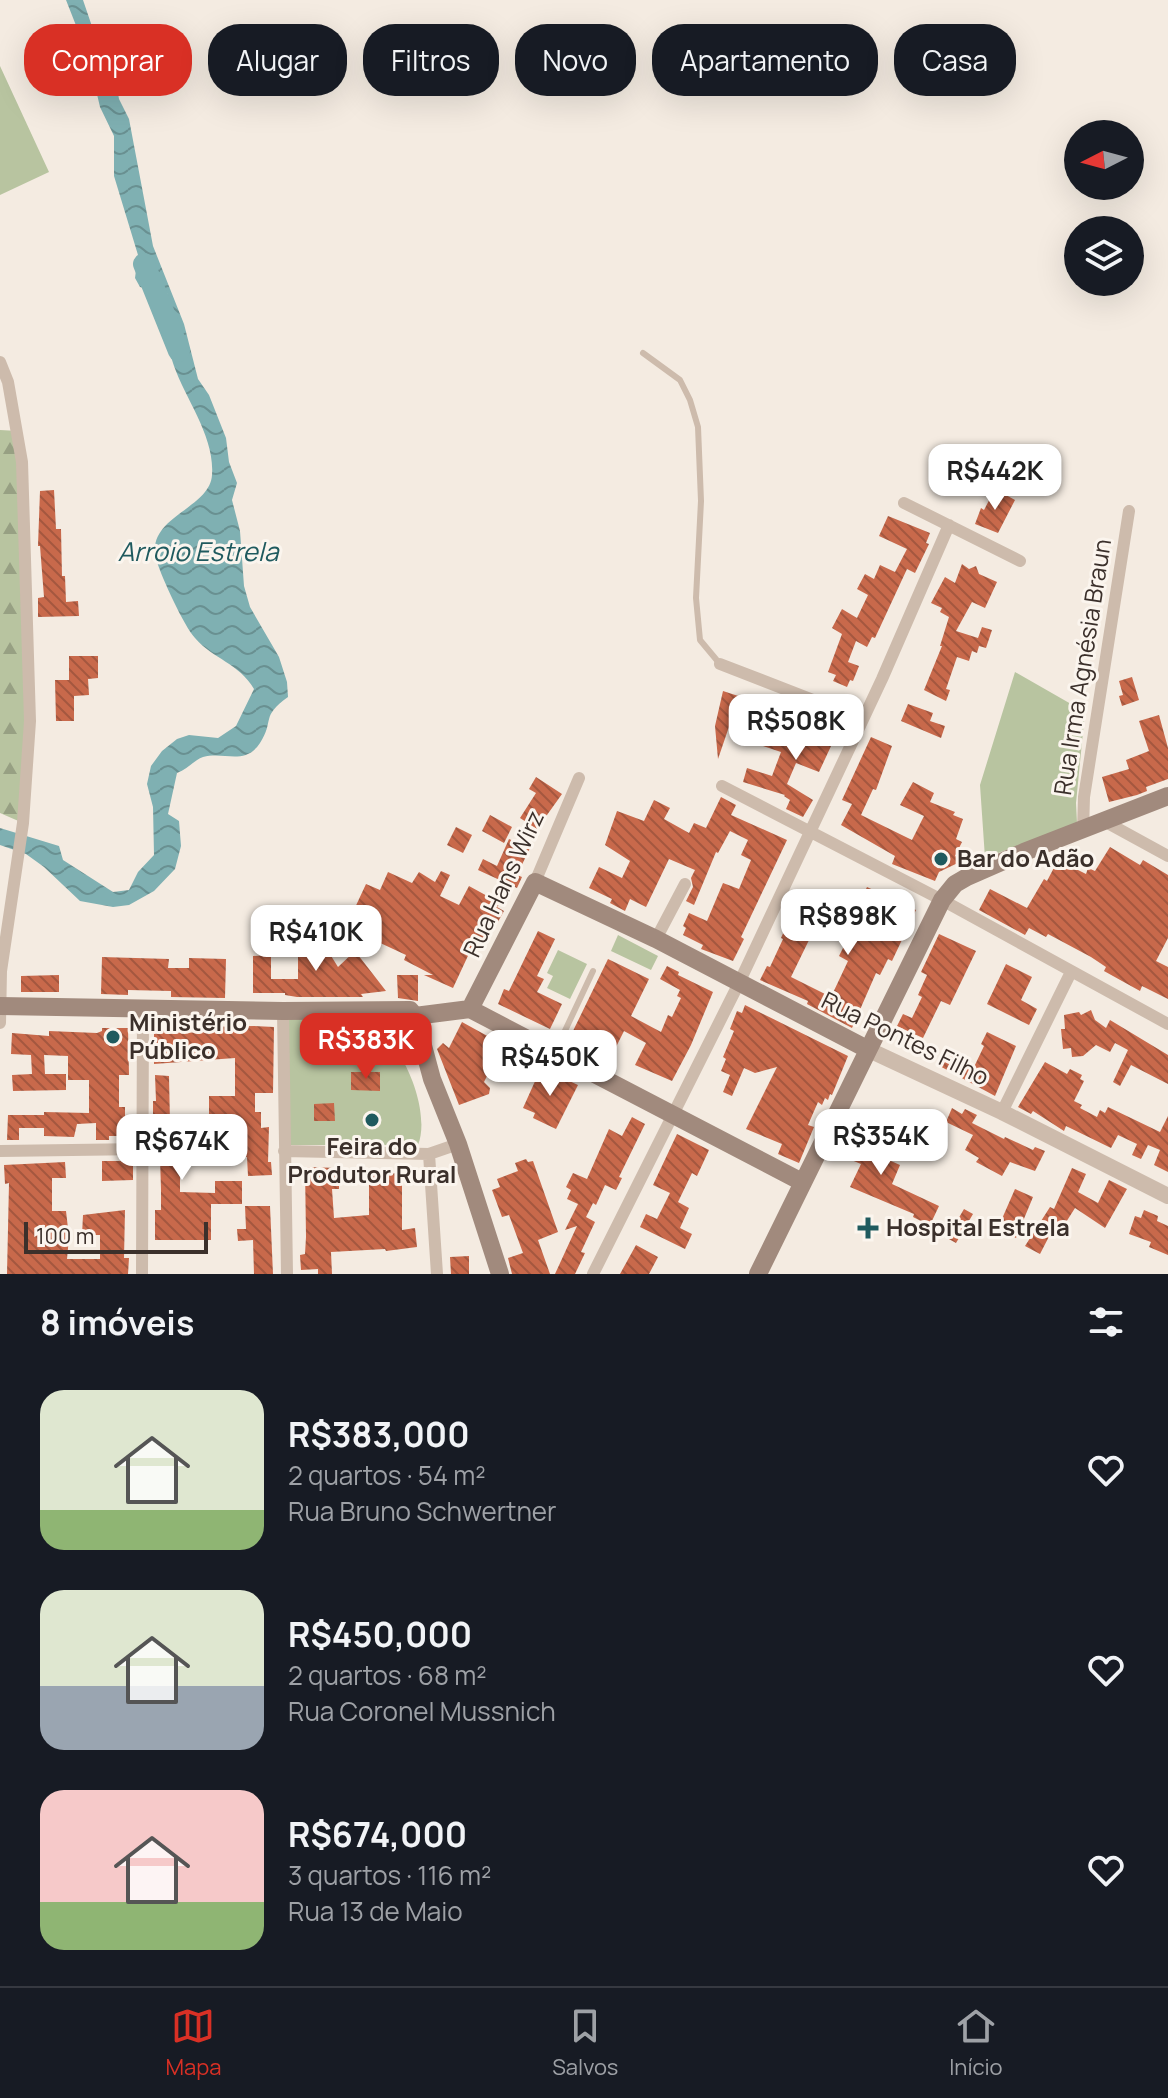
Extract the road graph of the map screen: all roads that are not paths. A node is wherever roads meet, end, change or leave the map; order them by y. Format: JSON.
{"nodes":[{"id":1,"x":643,"y":353,"type":"dead end"},
{"id":2,"x":0,"y":362,"type":"edge"},
{"id":3,"x":904,"y":503,"type":"dead end"},
{"id":4,"x":1129,"y":511,"type":"dead end"},
{"id":5,"x":949,"y":525,"type":"junction"},
{"id":6,"x":1020,"y":561,"type":"dead end"},
{"id":7,"x":720,"y":664,"type":"joint"},
{"id":8,"x":862,"y":719,"type":"junction"},
{"id":9,"x":579,"y":778,"type":"dead end"},
{"id":10,"x":722,"y":786,"type":"dead end"},
{"id":11,"x":1168,"y":796,"type":"edge"},
{"id":12,"x":1104,"y":821,"type":"junction"},
{"id":13,"x":1083,"y":830,"type":"junction"},
{"id":14,"x":811,"y":832,"type":"junction"},
{"id":15,"x":1168,"y":856,"type":"edge"},
{"id":16,"x":535,"y":882,"type":"junction"},
{"id":17,"x":685,"y":884,"type":"dead end"},
{"id":18,"x":942,"y":900,"type":"junction"},
{"id":19,"x":656,"y":939,"type":"junction"},
{"id":20,"x":593,"y":971,"type":"dead end"},
{"id":21,"x":1071,"y":972,"type":"junction"},
{"id":22,"x":739,"y":983,"type":"junction"},
{"id":23,"x":0,"y":1006,"type":"edge"},
{"id":24,"x":143,"y":1009,"type":"junction"},
{"id":25,"x":470,"y":1009,"type":"junction"},
{"id":26,"x":283,"y":1011,"type":"junction"},
{"id":27,"x":440,"y":1011,"type":"junction"},
{"id":28,"x":406,"y":1020,"type":"junction"},
{"id":29,"x":0,"y":1023,"type":"edge"},
{"id":30,"x":1168,"y":1024,"type":"edge"},
{"id":31,"x":424,"y":1044,"type":"junction"},
{"id":32,"x":867,"y":1049,"type":"junction"},
{"id":33,"x":555,"y":1052,"type":"junction"},
{"id":34,"x":432,"y":1079,"type":"junction"},
{"id":35,"x":1002,"y":1112,"type":"junction"},
{"id":36,"x":674,"y":1113,"type":"junction"},
{"id":37,"x":458,"y":1144,"type":"junction"},
{"id":38,"x":143,"y":1149,"type":"junction"},
{"id":39,"x":0,"y":1151,"type":"edge"},
{"id":40,"x":284,"y":1151,"type":"junction"},
{"id":41,"x":429,"y":1154,"type":"junction"},
{"id":42,"x":802,"y":1182,"type":"junction"},
{"id":43,"x":1168,"y":1196,"type":"edge"},
{"id":44,"x":142,"y":1274,"type":"edge"},
{"id":45,"x":287,"y":1274,"type":"edge"},
{"id":46,"x":437,"y":1274,"type":"edge"},
{"id":47,"x":500,"y":1274,"type":"edge"},
{"id":48,"x":593,"y":1274,"type":"edge"},
{"id":49,"x":758,"y":1274,"type":"edge"}],
"edges":[{"from":1,"to":7,"type":"lane"},
{"from":2,"to":23,"type":"street"},
{"from":3,"to":5,"type":"street"},
{"from":4,"to":13,"type":"street","name":"Rua Irma Agnésia Braun"},
{"from":5,"to":6,"type":"street"},
{"from":5,"to":8,"type":"street"},
{"from":7,"to":8,"type":"street"},
{"from":8,"to":14,"type":"street"},
{"from":9,"to":16,"type":"street","name":"Rua Hans Wirz"},
{"from":10,"to":14,"type":"street"},
{"from":11,"to":12,"type":"main road"},
{"from":12,"to":13,"type":"main road"},
{"from":12,"to":15,"type":"street"},
{"from":13,"to":18,"type":"main road"},
{"from":14,"to":18,"type":"street"},
{"from":14,"to":22,"type":"street"},
{"from":16,"to":19,"type":"main road","name":"Rua Pontes Filho"},
{"from":16,"to":25,"type":"main road","name":"Rua Hans Wirz"},
{"from":17,"to":19,"type":"street"},
{"from":18,"to":21,"type":"street"},
{"from":18,"to":32,"type":"main road"},
{"from":19,"to":22,"type":"main road","name":"Rua Pontes Filho"},
{"from":20,"to":33,"type":"lane"},
{"from":21,"to":30,"type":"street"},
{"from":21,"to":35,"type":"street"},
{"from":22,"to":32,"type":"main road","name":"Rua Pontes Filho"},
{"from":22,"to":36,"type":"street"},
{"from":23,"to":24,"type":"main road"},
{"from":23,"to":29,"type":"street"},
{"from":24,"to":26,"type":"main road"},
{"from":24,"to":38,"type":"street"},
{"from":25,"to":27,"type":"main road"},
{"from":25,"to":33,"type":"main road"},
{"from":26,"to":28,"type":"main road"},
{"from":26,"to":40,"type":"street"},
{"from":27,"to":28,"type":"main road"},
{"from":27,"to":31,"type":"main road"},
{"from":28,"to":31,"type":"main road"},
{"from":28,"to":34,"type":"main road"},
{"from":31,"to":34,"type":"main road"},
{"from":32,"to":35,"type":"street","name":"Rua Pontes Filho"},
{"from":32,"to":42,"type":"main road"},
{"from":33,"to":36,"type":"main road"},
{"from":34,"to":37,"type":"main road"},
{"from":35,"to":43,"type":"street","name":"Rua Pontes Filho"},
{"from":36,"to":42,"type":"main road"},
{"from":36,"to":48,"type":"street"},
{"from":37,"to":41,"type":"street"},
{"from":37,"to":47,"type":"main road"},
{"from":38,"to":39,"type":"street"},
{"from":38,"to":44,"type":"street"},
{"from":40,"to":41,"type":"street"},
{"from":40,"to":45,"type":"street"},
{"from":41,"to":46,"type":"street"},
{"from":42,"to":49,"type":"main road"}]}
